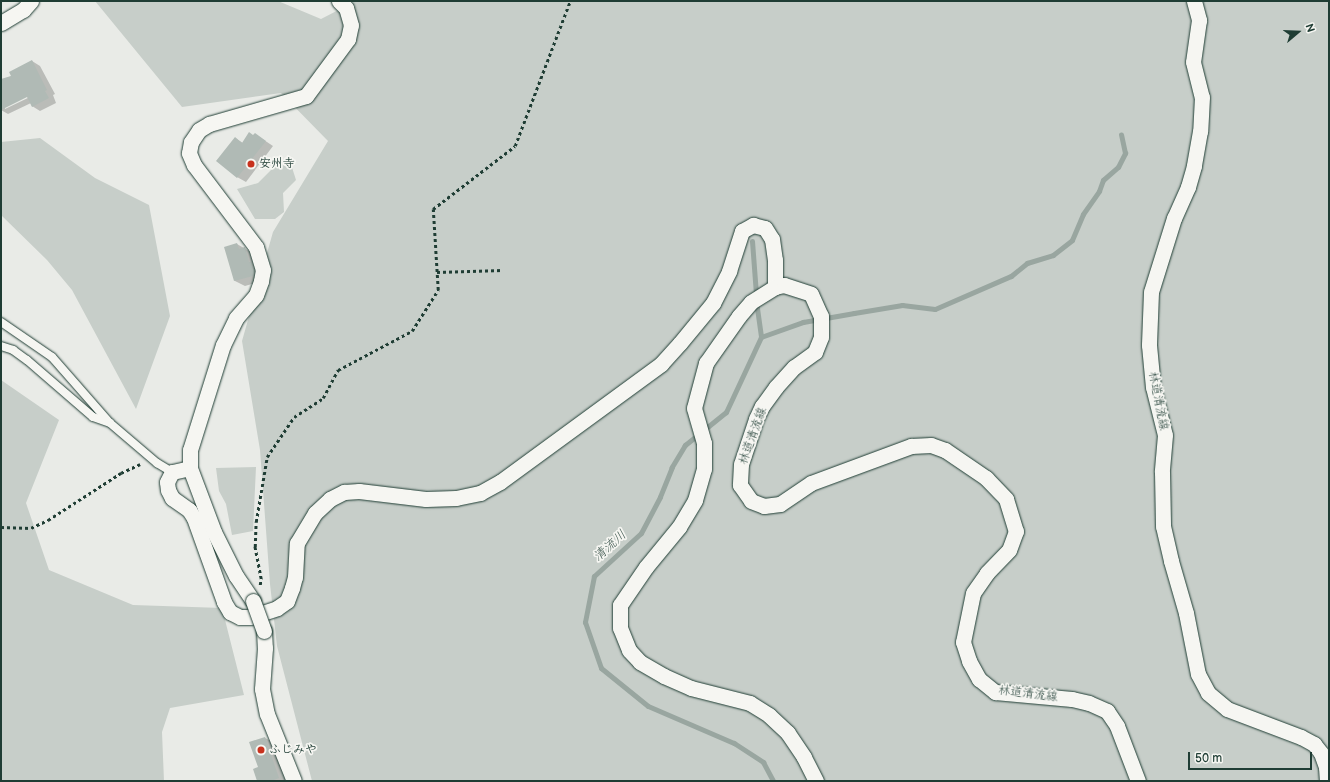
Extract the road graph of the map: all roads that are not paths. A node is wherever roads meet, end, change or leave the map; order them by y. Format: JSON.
{"nodes":[{"id":1,"x":31,"y":1,"type":"edge"},
{"id":2,"x":339,"y":1,"type":"edge"},
{"id":3,"x":1194,"y":1,"type":"edge"},
{"id":4,"x":1,"y":22,"type":"edge"},
{"id":5,"x":775,"y":287,"type":"junction"},
{"id":6,"x":1,"y":322,"type":"edge"},
{"id":7,"x":1,"y":346,"type":"edge"},
{"id":8,"x":110,"y":423,"type":"junction"},
{"id":9,"x":190,"y":468,"type":"junction"},
{"id":10,"x":172,"y":472,"type":"junction"},
{"id":11,"x":294,"y":781,"type":"edge"},
{"id":12,"x":816,"y":781,"type":"edge"},
{"id":13,"x":1138,"y":781,"type":"edge"},
{"id":14,"x":1327,"y":781,"type":"edge"}],
"edges":[{"from":1,"to":4,"type":"street"},
{"from":2,"to":9,"type":"street"},
{"from":3,"to":14,"type":"street","name":"林道清流線"},
{"from":5,"to":10,"type":"street"},
{"from":5,"to":12,"type":"street"},
{"from":5,"to":13,"type":"street","name":"林道清流線"},
{"from":6,"to":8,"type":"lane"},
{"from":7,"to":8,"type":"lane"},
{"from":8,"to":10,"type":"lane"},
{"from":9,"to":10,"type":"street"},
{"from":9,"to":11,"type":"street","bridge":true}]}
